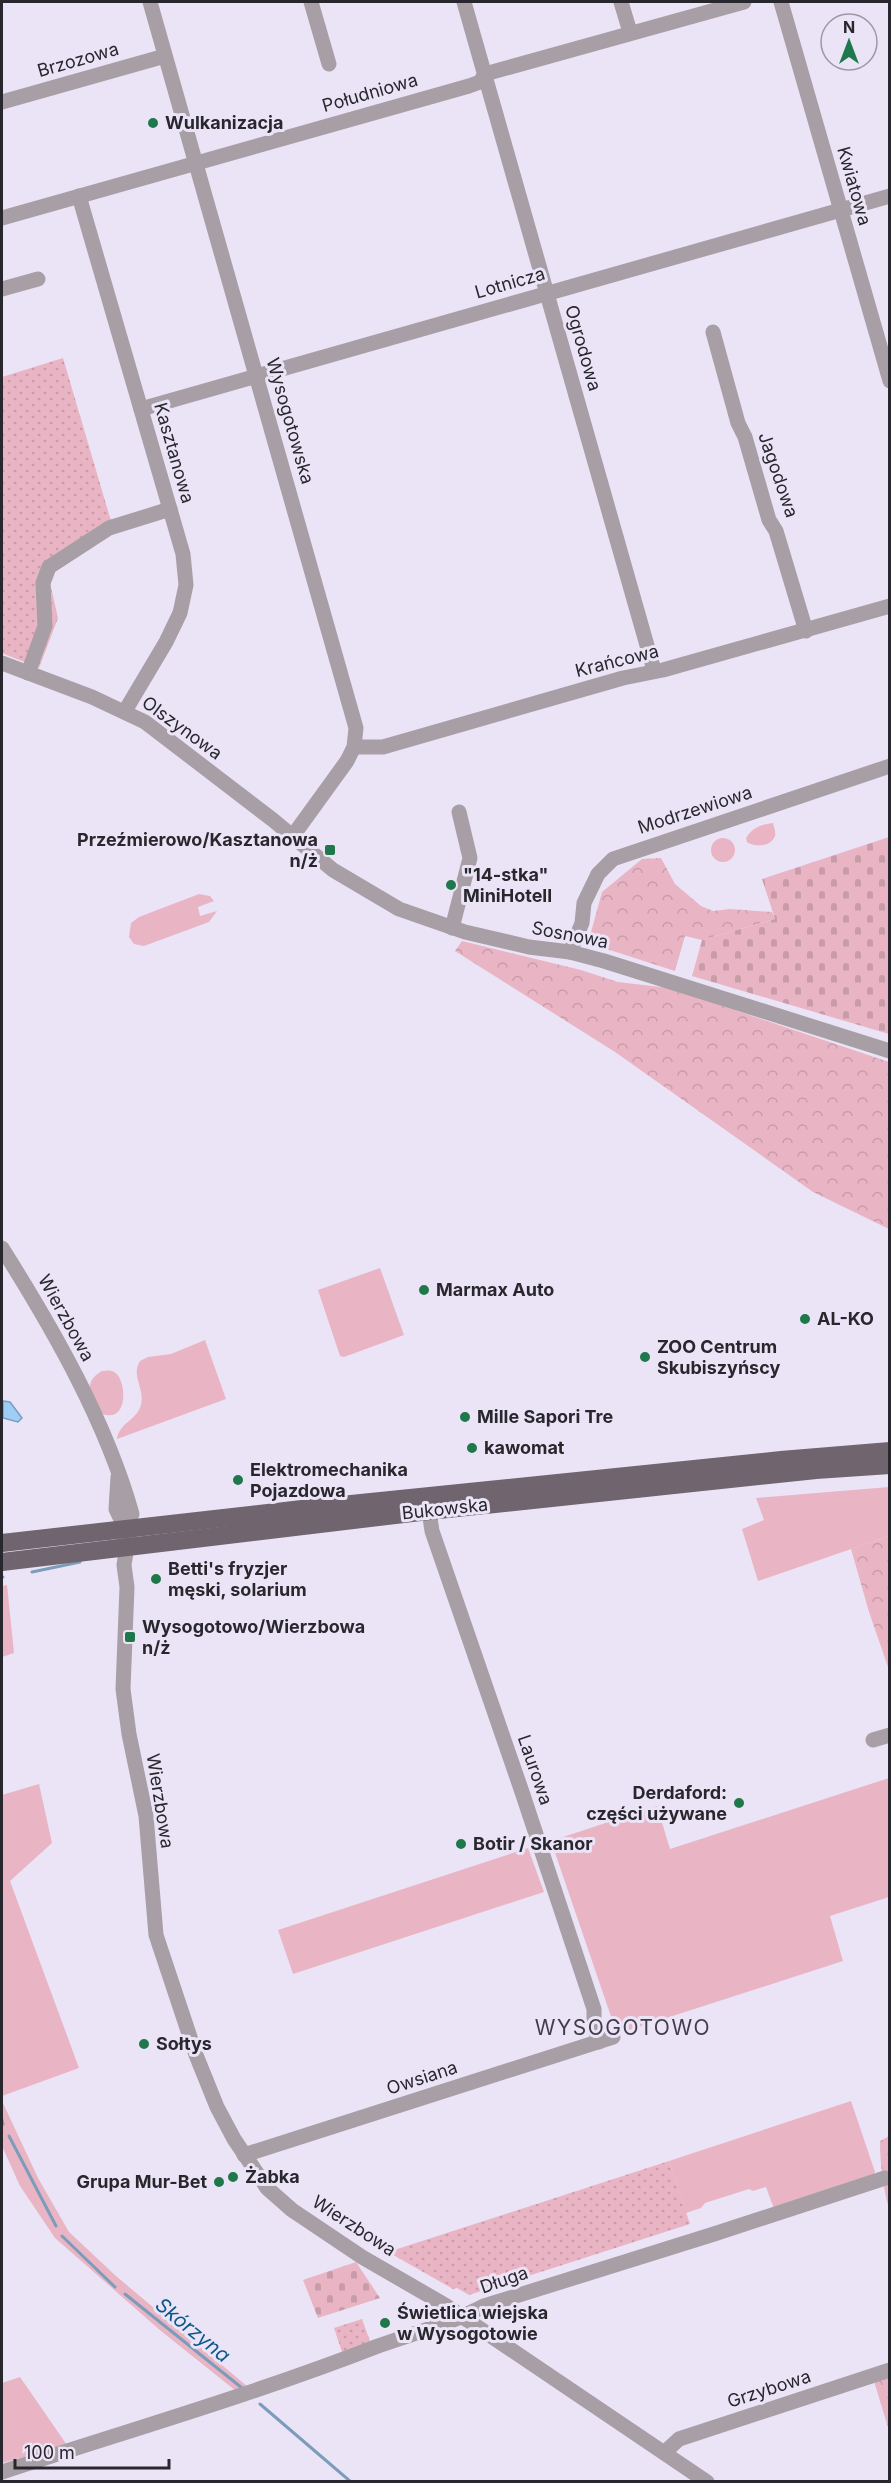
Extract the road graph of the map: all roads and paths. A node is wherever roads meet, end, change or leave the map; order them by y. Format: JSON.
{"nodes":[{"id":1,"x":150,"y":2,"type":"edge"},
{"id":2,"x":311,"y":2,"type":"edge"},
{"id":3,"x":464,"y":2,"type":"edge"},
{"id":4,"x":621,"y":2,"type":"edge"},
{"id":5,"x":744,"y":2,"type":"edge"},
{"id":6,"x":781,"y":2,"type":"edge"},
{"id":7,"x":630,"y":32,"type":"junction"},
{"id":8,"x":165,"y":56,"type":"junction"},
{"id":9,"x":329,"y":64,"type":"dead end"},
{"id":10,"x":485,"y":74,"type":"junction"},
{"id":11,"x":2,"y":102,"type":"edge"},
{"id":12,"x":196,"y":162,"type":"junction"},
{"id":13,"x":79,"y":196,"type":"junction"},
{"id":14,"x":890,"y":196,"type":"edge"},
{"id":15,"x":840,"y":210,"type":"junction"},
{"id":16,"x":2,"y":218,"type":"edge"},
{"id":17,"x":38,"y":279,"type":"dead end"},
{"id":18,"x":2,"y":289,"type":"edge"},
{"id":19,"x":547,"y":293,"type":"junction"},
{"id":20,"x":713,"y":332,"type":"dead end"},
{"id":21,"x":256,"y":376,"type":"junction"},
{"id":22,"x":890,"y":381,"type":"edge"},
{"id":23,"x":141,"y":409,"type":"junction"},
{"id":24,"x":170,"y":509,"type":"junction"},
{"id":25,"x":890,"y":606,"type":"edge"},
{"id":26,"x":806,"y":631,"type":"junction"},
{"id":27,"x":2,"y":663,"type":"edge"},
{"id":28,"x":654,"y":670,"type":"junction"},
{"id":29,"x":28,"y":673,"type":"junction"},
{"id":30,"x":125,"y":711,"type":"junction"},
{"id":31,"x":354,"y":747,"type":"junction"},
{"id":32,"x":890,"y":766,"type":"edge"},
{"id":33,"x":459,"y":812,"type":"dead end"},
{"id":34,"x":292,"y":837,"type":"junction"},
{"id":35,"x":452,"y":928,"type":"junction"},
{"id":36,"x":570,"y":951,"type":"junction"},
{"id":37,"x":890,"y":1051,"type":"edge"},
{"id":38,"x":2,"y":1248,"type":"edge"},
{"id":39,"x":890,"y":1451,"type":"edge"},
{"id":40,"x":890,"y":1465,"type":"edge"},
{"id":41,"x":118,"y":1477,"type":"junction"},
{"id":42,"x":116,"y":1509,"type":"junction"},
{"id":43,"x":429,"y":1511,"type":"junction"},
{"id":44,"x":95,"y":1531,"type":"junction"},
{"id":45,"x":126,"y":1537,"type":"junction"},
{"id":46,"x":2,"y":1543,"type":"edge"},
{"id":47,"x":2,"y":1562,"type":"edge"},
{"id":48,"x":890,"y":1735,"type":"edge"},
{"id":49,"x":873,"y":1740,"type":"dead end"},
{"id":50,"x":606,"y":2040,"type":"joint"},
{"id":51,"x":244,"y":2155,"type":"junction"},
{"id":52,"x":885,"y":2178,"type":"dead end"},
{"id":53,"x":462,"y":2317,"type":"junction"},
{"id":54,"x":890,"y":2370,"type":"edge"},
{"id":55,"x":665,"y":2452,"type":"junction"},
{"id":56,"x":2,"y":2472,"type":"edge"},
{"id":57,"x":707,"y":2481,"type":"edge"}],
"edges":[{"from":1,"to":8,"type":"street","name":"Wysogotowska"},
{"from":2,"to":9,"type":"street"},
{"from":3,"to":10,"type":"street","name":"Ogrodowa"},
{"from":4,"to":7,"type":"street"},
{"from":5,"to":7,"type":"street","name":"Południowa"},
{"from":6,"to":15,"type":"street","name":"Kwiatowa"},
{"from":7,"to":10,"type":"street","name":"Południowa"},
{"from":8,"to":11,"type":"street","name":"Brzozowa"},
{"from":8,"to":12,"type":"street","name":"Wysogotowska"},
{"from":10,"to":12,"type":"street","name":"Południowa"},
{"from":10,"to":19,"type":"street","name":"Ogrodowa"},
{"from":12,"to":13,"type":"street","name":"Południowa"},
{"from":12,"to":21,"type":"street","name":"Wysogotowska"},
{"from":13,"to":16,"type":"street","name":"Południowa"},
{"from":13,"to":23,"type":"street","name":"Kasztanowa"},
{"from":14,"to":15,"type":"street","name":"Lotnicza"},
{"from":15,"to":19,"type":"street","name":"Lotnicza"},
{"from":15,"to":22,"type":"street","name":"Kwiatowa"},
{"from":17,"to":18,"type":"street"},
{"from":19,"to":21,"type":"street","name":"Lotnicza"},
{"from":19,"to":28,"type":"street","name":"Ogrodowa"},
{"from":20,"to":26,"type":"street","name":"Jagodowa"},
{"from":21,"to":23,"type":"street","name":"Lotnicza"},
{"from":21,"to":31,"type":"street","name":"Wysogotowska"},
{"from":23,"to":24,"type":"street","name":"Kasztanowa"},
{"from":24,"to":29,"type":"street"},
{"from":24,"to":30,"type":"street","name":"Kasztanowa"},
{"from":25,"to":26,"type":"street","name":"Krańcowa"},
{"from":26,"to":28,"type":"street","name":"Krańcowa"},
{"from":27,"to":29,"type":"street","name":"Olszynowa"},
{"from":28,"to":31,"type":"street","name":"Krańcowa"},
{"from":29,"to":30,"type":"street","name":"Olszynowa"},
{"from":30,"to":34,"type":"street","name":"Olszynowa"},
{"from":31,"to":34,"type":"street"},
{"from":32,"to":36,"type":"street","name":"Modrzewiowa"},
{"from":33,"to":35,"type":"street"},
{"from":34,"to":35,"type":"street","name":"Sosnowa"},
{"from":35,"to":36,"type":"street","name":"Sosnowa"},
{"from":36,"to":37,"type":"street","name":"Sosnowa"},
{"from":38,"to":41,"type":"street","name":"Wierzbowa"},
{"from":39,"to":45,"type":"main road","name":"Bukowska"},
{"from":40,"to":43,"type":"main road","name":"Bukowska"},
{"from":41,"to":42,"type":"street","name":"Wierzbowa"},
{"from":41,"to":45,"type":"street","name":"Wierzbowa"},
{"from":42,"to":44,"type":"street"},
{"from":42,"to":45,"type":"street","name":"Wierzbowa"},
{"from":43,"to":45,"type":"main road","name":"Bukowska"},
{"from":43,"to":50,"type":"street","name":"Laurowa"},
{"from":44,"to":45,"type":"main road","name":"Bukowska"},
{"from":44,"to":46,"type":"main road","name":"Bukowska"},
{"from":45,"to":47,"type":"main road","name":"Bukowska"},
{"from":45,"to":51,"type":"street","name":"Wierzbowa"},
{"from":48,"to":49,"type":"street"},
{"from":50,"to":51,"type":"street","name":"Owsiana"},
{"from":51,"to":53,"type":"street","name":"Wierzbowa"},
{"from":52,"to":53,"type":"street","name":"Długa"},
{"from":53,"to":55,"type":"street","name":"Wierzbowa"},
{"from":53,"to":56,"type":"street","name":"Długa"},
{"from":54,"to":55,"type":"street","name":"Grzybowa"},
{"from":55,"to":57,"type":"street","name":"Wierzbowa"}]}
